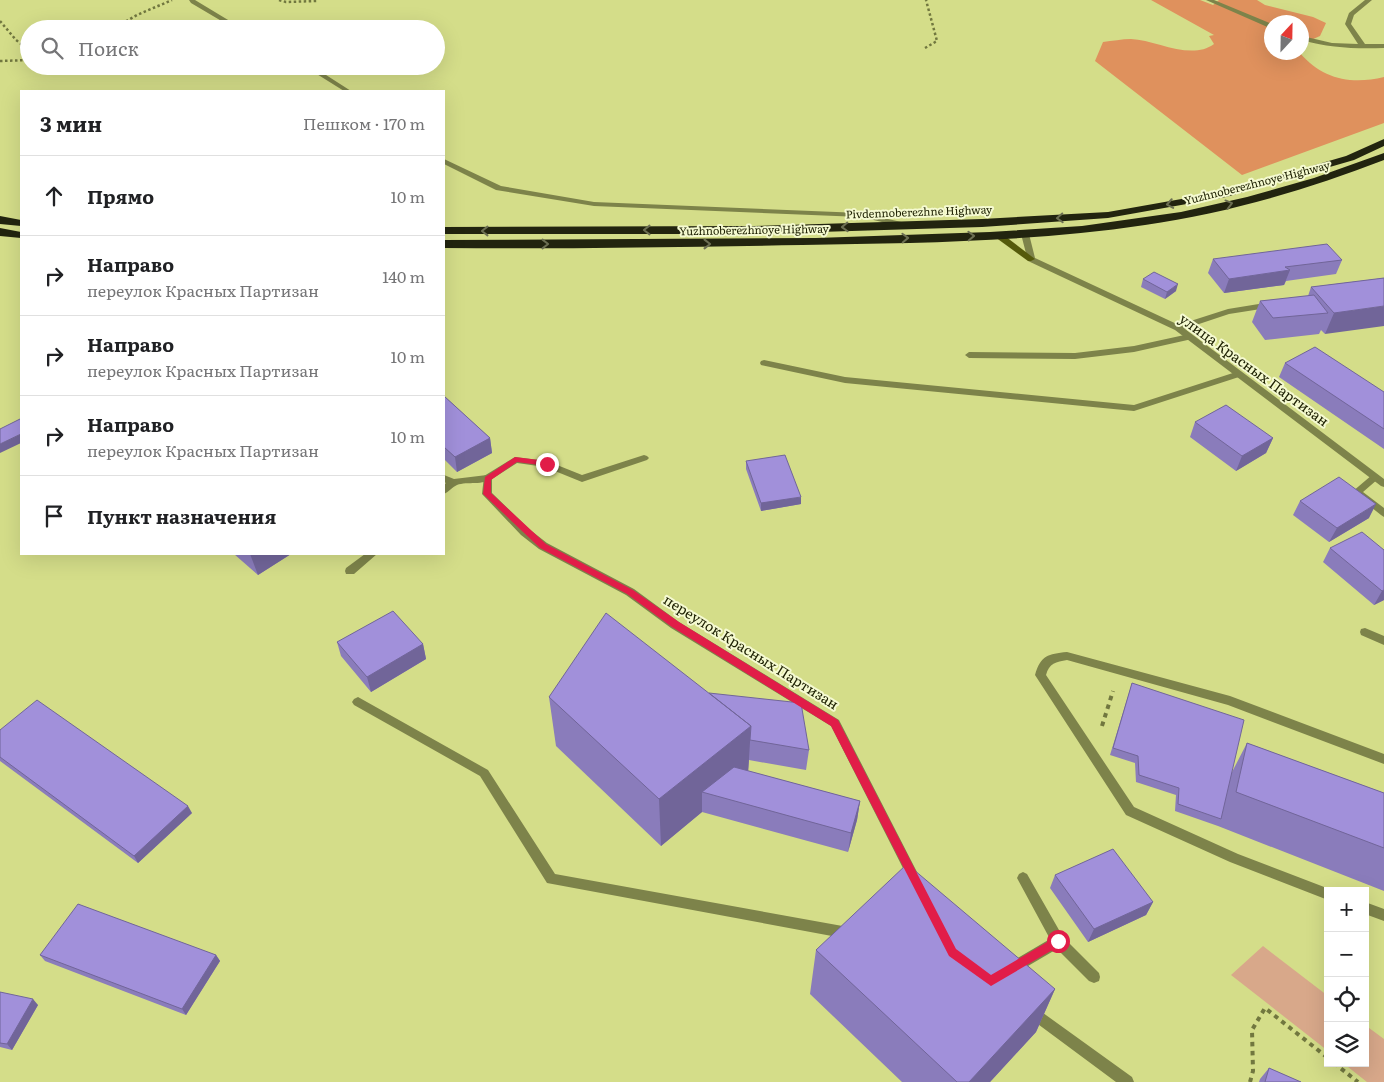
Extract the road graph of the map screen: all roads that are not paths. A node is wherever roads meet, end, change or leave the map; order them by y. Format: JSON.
{"nodes":[{"id":1,"x":192,"y":0,"type":"edge"},
{"id":2,"x":1209,"y":0,"type":"edge"},
{"id":3,"x":1369,"y":0,"type":"edge"},
{"id":4,"x":224,"y":20,"type":"edge"},
{"id":5,"x":1264,"y":24,"type":"edge"},
{"id":6,"x":1309,"y":41,"type":"edge"},
{"id":7,"x":1384,"y":46,"type":"edge"},
{"id":8,"x":1364,"y":47,"type":"junction"},
{"id":9,"x":322,"y":75,"type":"edge"},
{"id":10,"x":346,"y":90,"type":"edge"},
{"id":11,"x":1384,"y":142,"type":"edge"},
{"id":12,"x":1384,"y":156,"type":"edge"},
{"id":13,"x":445,"y":161,"type":"edge"},
{"id":14,"x":0,"y":220,"type":"edge"},
{"id":15,"x":20,"y":223,"type":"edge"},
{"id":16,"x":904,"y":225,"type":"junction"},
{"id":17,"x":445,"y":231,"type":"edge"},
{"id":18,"x":0,"y":232,"type":"edge"},
{"id":19,"x":1025,"y":234,"type":"junction"},
{"id":20,"x":20,"y":235,"type":"edge"},
{"id":21,"x":998,"y":235,"type":"junction"},
{"id":22,"x":445,"y":244,"type":"edge"},
{"id":23,"x":1031,"y":259,"type":"junction"},
{"id":24,"x":1277,"y":304,"type":"edge"},
{"id":25,"x":1178,"y":328,"type":"junction"},
{"id":26,"x":1189,"y":337,"type":"junction"},
{"id":27,"x":969,"y":355,"type":"dead end"},
{"id":28,"x":764,"y":363,"type":"dead end"},
{"id":29,"x":1238,"y":374,"type":"junction"},
{"id":30,"x":644,"y":458,"type":"dead end"},
{"id":31,"x":1375,"y":477,"type":"junction"},
{"id":32,"x":487,"y":478,"type":"junction"},
{"id":33,"x":448,"y":480,"type":"edge"},
{"id":34,"x":1384,"y":484,"type":"edge"},
{"id":35,"x":1384,"y":513,"type":"edge"},
{"id":36,"x":371,"y":555,"type":"edge"},
{"id":37,"x":350,"y":571,"type":"dead end"},
{"id":38,"x":1365,"y":632,"type":"dead end"},
{"id":39,"x":1384,"y":641,"type":"edge"},
{"id":40,"x":358,"y":702,"type":"dead end"},
{"id":41,"x":1384,"y":759,"type":"edge"},
{"id":42,"x":1023,"y":878,"type":"dead end"},
{"id":43,"x":921,"y":890,"type":"edge"},
{"id":44,"x":1324,"y":892,"type":"edge"},
{"id":45,"x":1369,"y":909,"type":"edge"},
{"id":46,"x":1384,"y":915,"type":"edge"},
{"id":47,"x":864,"y":936,"type":"edge"},
{"id":48,"x":1058,"y":941,"type":"junction"},
{"id":49,"x":999,"y":976,"type":"edge"},
{"id":50,"x":1094,"y":977,"type":"dead end"},
{"id":51,"x":1023,"y":1005,"type":"edge"},
{"id":52,"x":1127,"y":1082,"type":"edge"}],
"edges":[{"from":1,"to":4,"type":"street"},
{"from":2,"to":5,"type":"street"},
{"from":3,"to":8,"type":"street"},
{"from":6,"to":8,"type":"street"},
{"from":7,"to":8,"type":"street"},
{"from":9,"to":10,"type":"street"},
{"from":11,"to":16,"type":"highway","name":"Pivdennoberezhne Highway","one_way":true},
{"from":19,"to":12,"type":"highway","name":"Yuzhnoberezhnoye Highway","one_way":true},
{"from":13,"to":16,"type":"street"},
{"from":14,"to":15,"type":"highway"},
{"from":16,"to":17,"type":"highway","name":"Pivdennoberezhne Highway","one_way":true},
{"from":18,"to":20,"type":"highway"},
{"from":19,"to":21,"type":"highway","name":"Yuzhnoberezhnoye Highway"},
{"from":19,"to":23,"type":"street"},
{"from":22,"to":21,"type":"highway","name":"Yuzhnoberezhnoye Highway","one_way":true},
{"from":21,"to":23,"type":"main road"},
{"from":23,"to":25,"type":"street","name":"улица Красных Партизан"},
{"from":24,"to":25,"type":"street"},
{"from":25,"to":26,"type":"street","name":"улица Красных Партизан"},
{"from":26,"to":27,"type":"street"},
{"from":26,"to":29,"type":"street","name":"улица Красных Партизан"},
{"from":28,"to":29,"type":"street"},
{"from":29,"to":31,"type":"street","name":"улица Красных Партизан"},
{"from":30,"to":32,"type":"street"},
{"from":31,"to":34,"type":"street","name":"улица Красных Партизан"},
{"from":31,"to":35,"type":"street"},
{"from":32,"to":33,"type":"street"},
{"from":32,"to":43,"type":"street","name":"переулок Красных Партизан"},
{"from":36,"to":37,"type":"street"},
{"from":38,"to":39,"type":"street"},
{"from":40,"to":47,"type":"street"},
{"from":41,"to":44,"type":"street"},
{"from":42,"to":48,"type":"street"},
{"from":45,"to":46,"type":"street"},
{"from":48,"to":49,"type":"street"},
{"from":48,"to":50,"type":"street"},
{"from":51,"to":52,"type":"street"}]}
